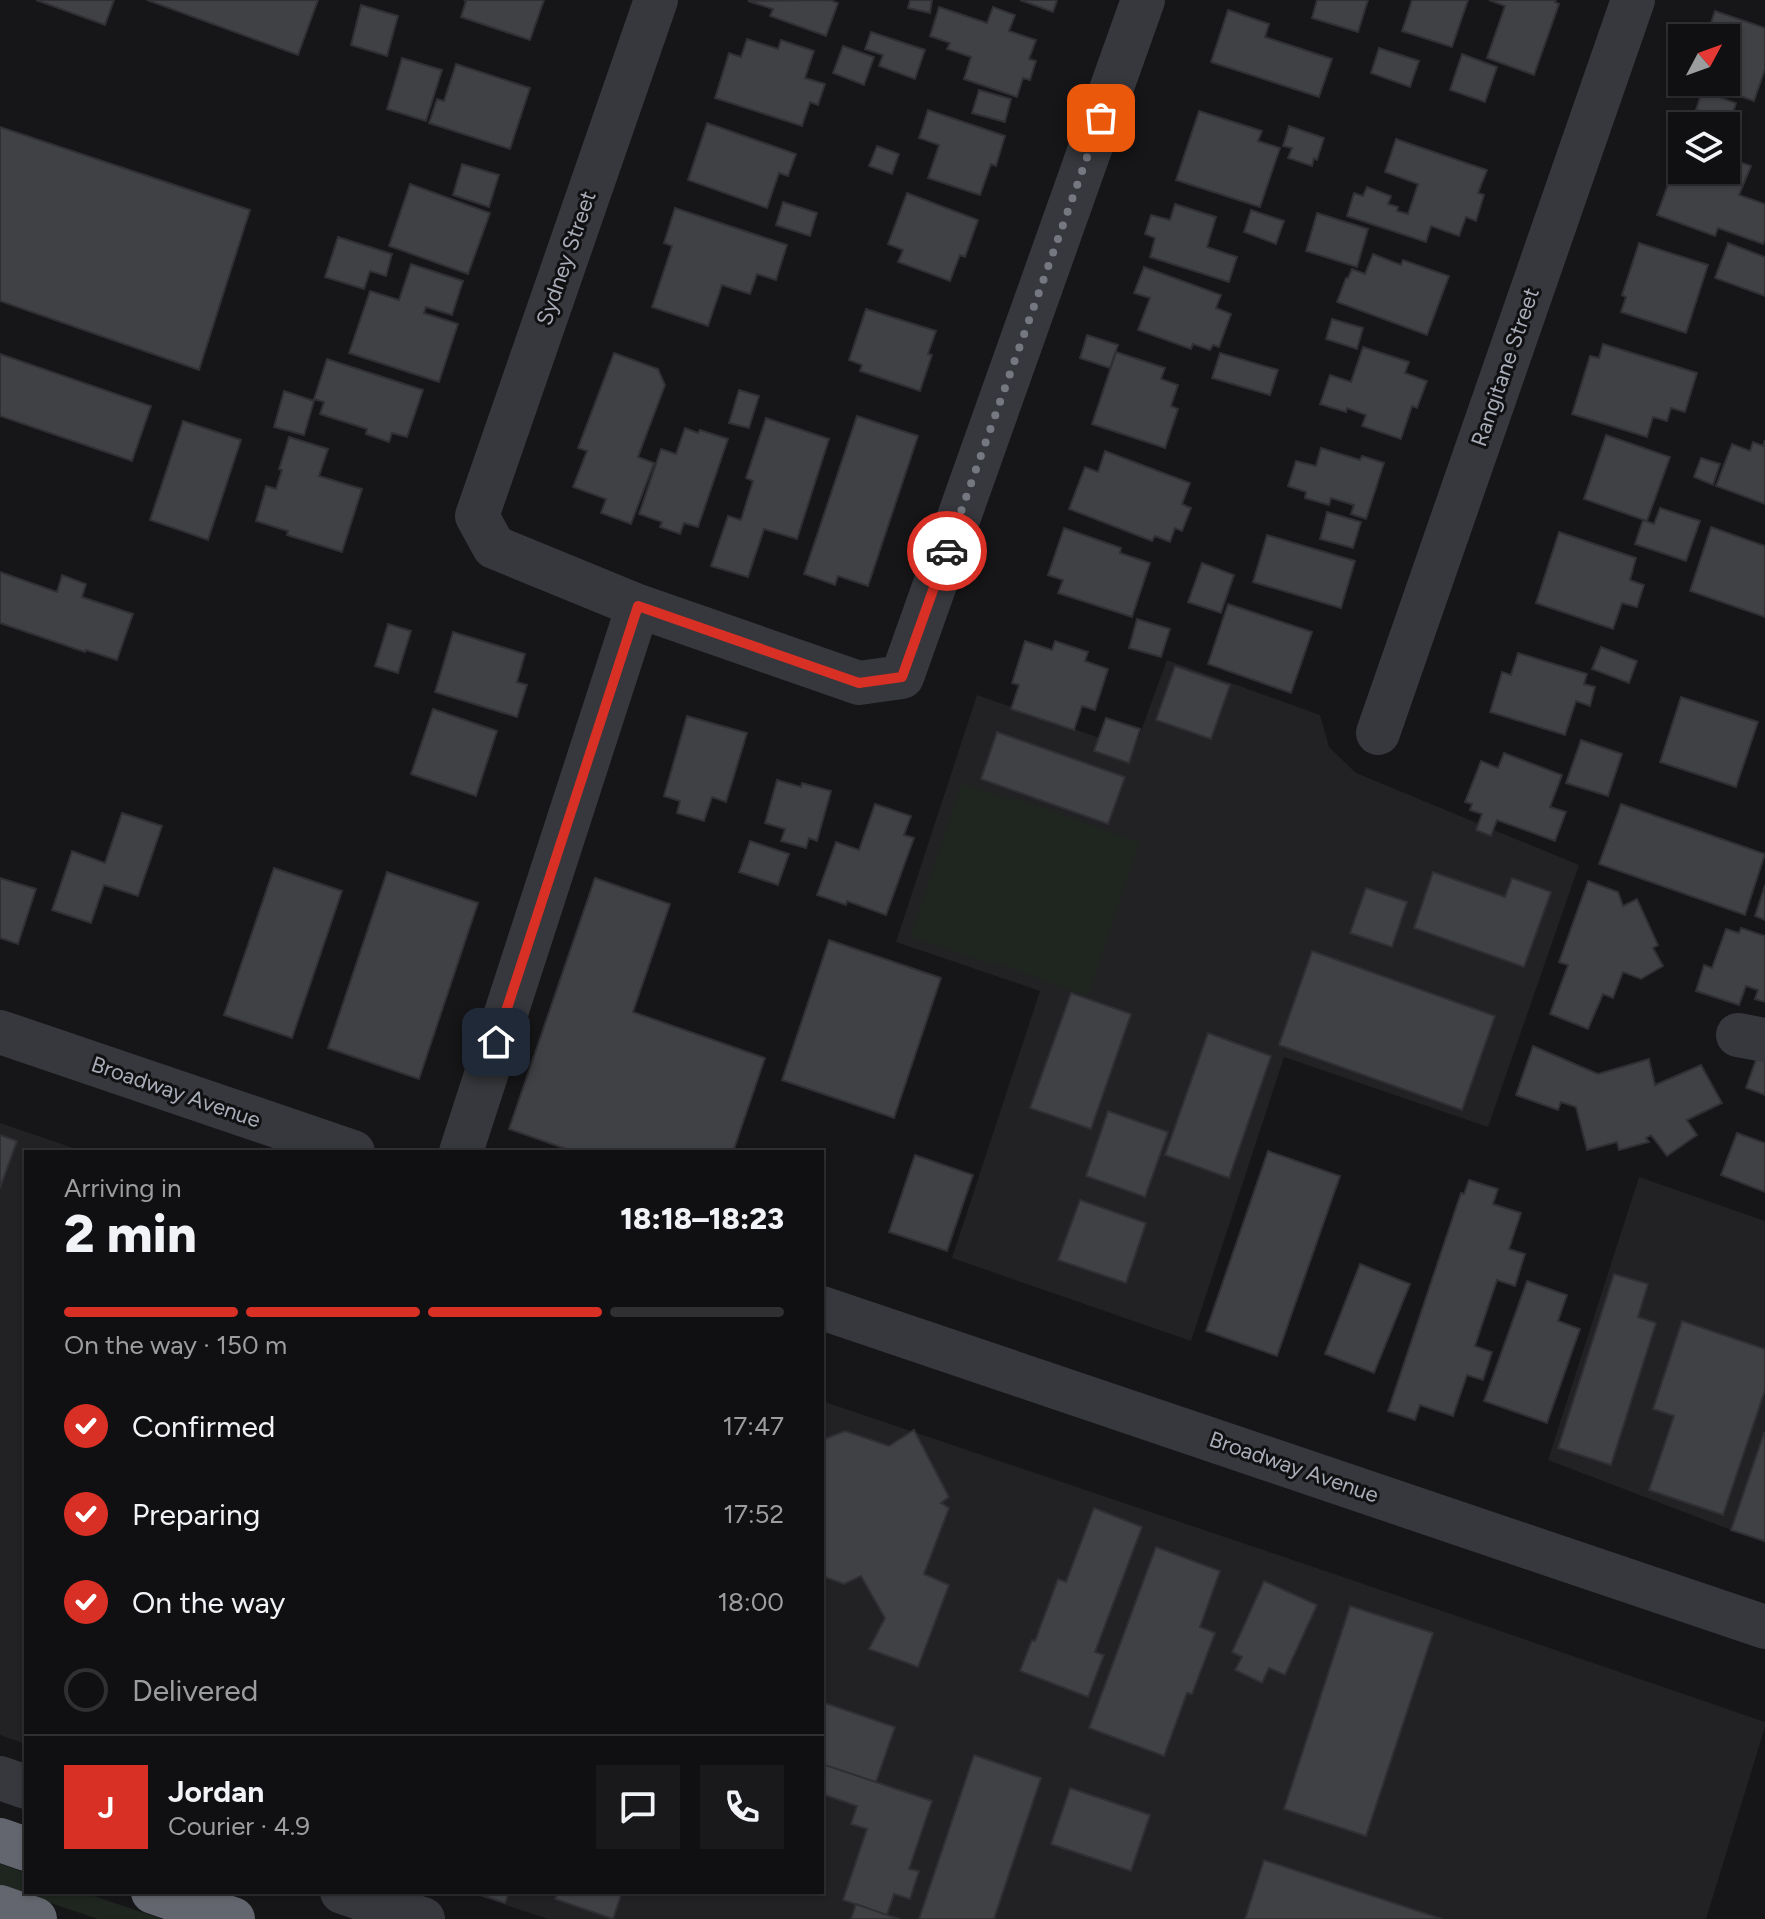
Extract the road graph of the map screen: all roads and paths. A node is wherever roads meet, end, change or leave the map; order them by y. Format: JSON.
{"nodes":[{"id":1,"x":656,"y":0,"type":"edge"},
{"id":2,"x":1143,"y":0,"type":"edge"},
{"id":3,"x":1633,"y":0,"type":"edge"},
{"id":4,"x":638,"y":606,"type":"junction"},
{"id":5,"x":1378,"y":733,"type":"dead end"},
{"id":6,"x":0,"y":1032,"type":"edge"},
{"id":7,"x":347,"y":1150,"type":"edge"},
{"id":8,"x":462,"y":1150,"type":"edge"},
{"id":9,"x":824,"y":1309,"type":"edge"},
{"id":10,"x":1765,"y":1627,"type":"edge"},
{"id":11,"x":0,"y":1778,"type":"edge"},
{"id":12,"x":24,"y":1786,"type":"edge"},
{"id":13,"x":0,"y":1840,"type":"edge"},
{"id":14,"x":24,"y":1848,"type":"edge"},
{"id":15,"x":159,"y":1894,"type":"edge"},
{"id":16,"x":348,"y":1894,"type":"edge"},
{"id":17,"x":0,"y":1907,"type":"edge"},
{"id":18,"x":35,"y":1919,"type":"edge"},
{"id":19,"x":233,"y":1919,"type":"edge"},
{"id":20,"x":423,"y":1919,"type":"edge"}],
"edges":[{"from":1,"to":4,"type":"street","name":"Sydney Street"},
{"from":2,"to":4,"type":"street"},
{"from":3,"to":5,"type":"street","name":"Rangitane Street"},
{"from":4,"to":8,"type":"street"},
{"from":6,"to":7,"type":"street","name":"Broadway Avenue"},
{"from":9,"to":10,"type":"street","name":"Broadway Avenue"},
{"from":11,"to":12,"type":"street"},
{"from":13,"to":14,"type":"highway"},
{"from":15,"to":19,"type":"highway"},
{"from":16,"to":20,"type":"street"},
{"from":17,"to":18,"type":"highway"}]}
